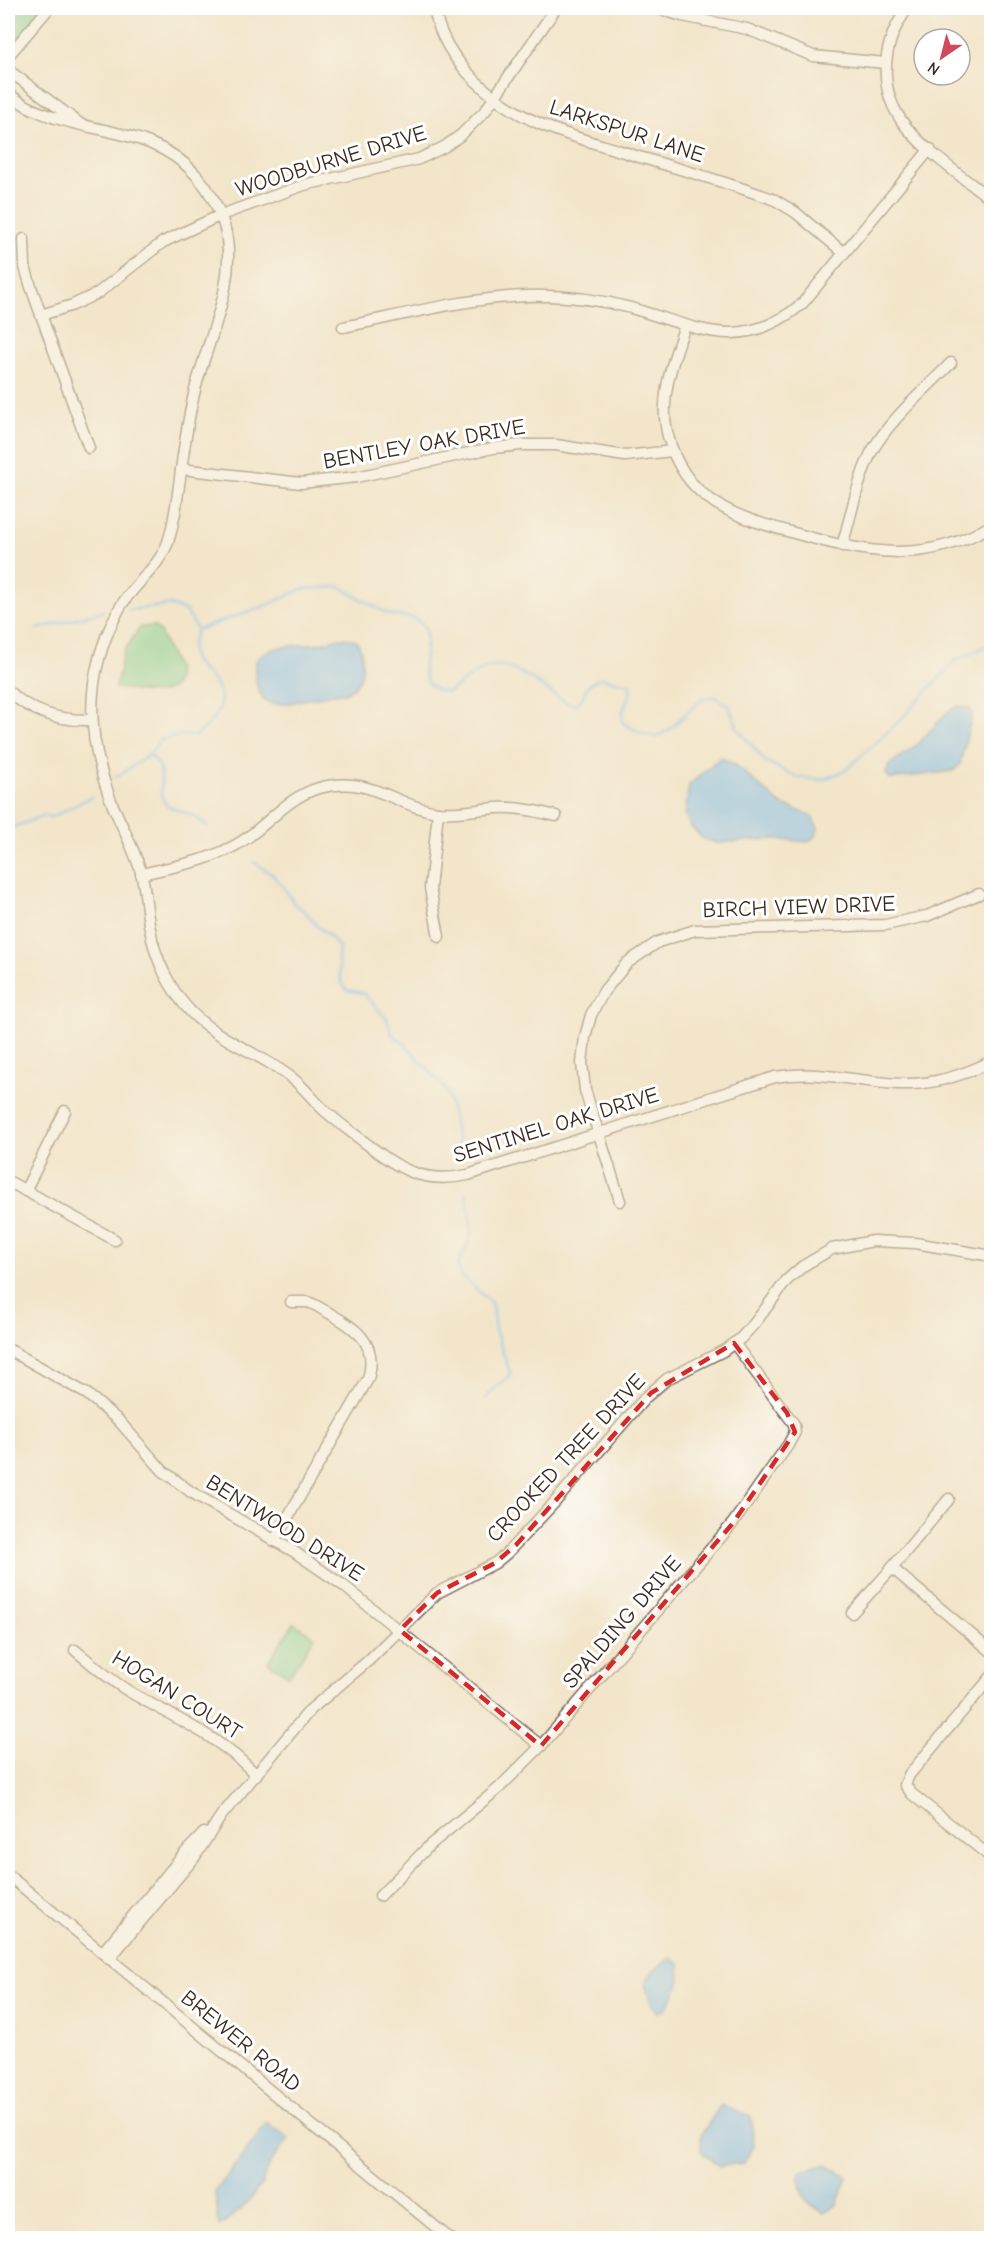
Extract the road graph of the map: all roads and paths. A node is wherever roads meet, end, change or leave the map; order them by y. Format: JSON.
{"nodes":[{"id":1,"x":49,"y":8,"type":"edge"},
{"id":2,"x":434,"y":8,"type":"edge"},
{"id":3,"x":556,"y":8,"type":"edge"},
{"id":4,"x":657,"y":8,"type":"edge"},
{"id":5,"x":908,"y":8,"type":"edge"},
{"id":6,"x":8,"y":56,"type":"edge"},
{"id":7,"x":885,"y":63,"type":"junction"},
{"id":8,"x":8,"y":70,"type":"edge"},
{"id":9,"x":8,"y":93,"type":"edge"},
{"id":10,"x":495,"y":97,"type":"junction"},
{"id":11,"x":81,"y":125,"type":"junction"},
{"id":12,"x":930,"y":149,"type":"junction"},
{"id":13,"x":992,"y":200,"type":"edge"},
{"id":14,"x":220,"y":215,"type":"junction"},
{"id":15,"x":24,"y":239,"type":"dead end"},
{"id":16,"x":844,"y":253,"type":"junction"},
{"id":17,"x":41,"y":315,"type":"junction"},
{"id":18,"x":685,"y":325,"type":"junction"},
{"id":19,"x":343,"y":327,"type":"dead end"},
{"id":20,"x":951,"y":363,"type":"dead end"},
{"id":21,"x":89,"y":448,"type":"dead end"},
{"id":22,"x":673,"y":451,"type":"junction"},
{"id":23,"x":181,"y":469,"type":"junction"},
{"id":24,"x":992,"y":525,"type":"edge"},
{"id":25,"x":842,"y":546,"type":"junction"},
{"id":26,"x":8,"y":691,"type":"edge"},
{"id":27,"x":91,"y":720,"type":"junction"},
{"id":28,"x":438,"y":812,"type":"junction"},
{"id":29,"x":556,"y":816,"type":"dead end"},
{"id":30,"x":141,"y":874,"type":"junction"},
{"id":31,"x":979,"y":894,"type":"dead end"},
{"id":32,"x":438,"y":937,"type":"dead end"},
{"id":33,"x":992,"y":1061,"type":"edge"},
{"id":34,"x":65,"y":1111,"type":"dead end"},
{"id":35,"x":598,"y":1134,"type":"junction"},
{"id":36,"x":8,"y":1181,"type":"edge"},
{"id":37,"x":25,"y":1191,"type":"junction"},
{"id":38,"x":620,"y":1201,"type":"dead end"},
{"id":39,"x":115,"y":1240,"type":"dead end"},
{"id":40,"x":992,"y":1256,"type":"edge"},
{"id":41,"x":291,"y":1302,"type":"dead end"},
{"id":42,"x":734,"y":1343,"type":"junction"},
{"id":43,"x":8,"y":1348,"type":"edge"},
{"id":44,"x":949,"y":1499,"type":"dead end"},
{"id":45,"x":274,"y":1541,"type":"junction"},
{"id":46,"x":892,"y":1568,"type":"junction"},
{"id":47,"x":852,"y":1613,"type":"dead end"},
{"id":48,"x":400,"y":1630,"type":"junction"},
{"id":49,"x":75,"y":1650,"type":"dead end"},
{"id":50,"x":992,"y":1652,"type":"edge"},
{"id":51,"x":992,"y":1676,"type":"edge"},
{"id":52,"x":541,"y":1746,"type":"junction"},
{"id":53,"x":256,"y":1774,"type":"junction"},
{"id":54,"x":992,"y":1858,"type":"edge"},
{"id":55,"x":8,"y":1875,"type":"edge"},
{"id":56,"x":380,"y":1896,"type":"dead end"},
{"id":57,"x":106,"y":1956,"type":"junction"},
{"id":58,"x":449,"y":2238,"type":"edge"}],
"edges":[{"from":1,"to":6,"type":"street"},
{"from":2,"to":10,"type":"street","name":"LARKSPUR LANE"},
{"from":3,"to":10,"type":"street","name":"WOODBURNE DRIVE"},
{"from":4,"to":7,"type":"street"},
{"from":5,"to":7,"type":"street"},
{"from":7,"to":12,"type":"street"},
{"from":8,"to":11,"type":"street","name":"SENTINEL OAK DRIVE"},
{"from":9,"to":11,"type":"street","name":"SENTINEL OAK DRIVE"},
{"from":10,"to":14,"type":"street","name":"WOODBURNE DRIVE"},
{"from":10,"to":16,"type":"street","name":"LARKSPUR LANE"},
{"from":11,"to":14,"type":"street","name":"SENTINEL OAK DRIVE"},
{"from":12,"to":13,"type":"street"},
{"from":12,"to":16,"type":"street"},
{"from":14,"to":17,"type":"street","name":"WOODBURNE DRIVE"},
{"from":14,"to":23,"type":"street","name":"SENTINEL OAK DRIVE"},
{"from":15,"to":17,"type":"street"},
{"from":16,"to":18,"type":"street"},
{"from":17,"to":21,"type":"street"},
{"from":18,"to":19,"type":"street"},
{"from":18,"to":22,"type":"street"},
{"from":20,"to":25,"type":"street"},
{"from":22,"to":23,"type":"street","name":"BENTLEY OAK DRIVE"},
{"from":22,"to":25,"type":"street"},
{"from":23,"to":27,"type":"street","name":"SENTINEL OAK DRIVE"},
{"from":24,"to":25,"type":"street"},
{"from":26,"to":27,"type":"street"},
{"from":27,"to":30,"type":"street","name":"SENTINEL OAK DRIVE"},
{"from":28,"to":29,"type":"street"},
{"from":28,"to":30,"type":"street"},
{"from":28,"to":32,"type":"street"},
{"from":30,"to":35,"type":"street","name":"SENTINEL OAK DRIVE"},
{"from":31,"to":35,"type":"street","name":"BIRCH VIEW DRIVE"},
{"from":33,"to":35,"type":"street","name":"SENTINEL OAK DRIVE"},
{"from":34,"to":37,"type":"street"},
{"from":35,"to":38,"type":"street","name":"BIRCH VIEW DRIVE"},
{"from":36,"to":37,"type":"street"},
{"from":37,"to":39,"type":"street"},
{"from":40,"to":42,"type":"street","name":"CROOKED TREE DRIVE"},
{"from":41,"to":45,"type":"street"},
{"from":42,"to":48,"type":"street","name":"CROOKED TREE DRIVE"},
{"from":42,"to":52,"type":"street","name":"SPALDING DRIVE"},
{"from":43,"to":45,"type":"street","name":"BENTWOOD DRIVE"},
{"from":44,"to":46,"type":"street"},
{"from":45,"to":48,"type":"street","name":"BENTWOOD DRIVE"},
{"from":46,"to":47,"type":"street"},
{"from":46,"to":50,"type":"street"},
{"from":48,"to":52,"type":"street","name":"BENTWOOD DRIVE"},
{"from":48,"to":53,"type":"street","name":"CROOKED TREE DRIVE"},
{"from":49,"to":53,"type":"street","name":"HOGAN COURT"},
{"from":51,"to":54,"type":"street"},
{"from":52,"to":56,"type":"street","name":"SPALDING DRIVE"},
{"from":53,"to":57,"type":"street","name":"CROOKED TREE DRIVE"},
{"from":55,"to":57,"type":"street","name":"BREWER ROAD"},
{"from":57,"to":58,"type":"street","name":"BREWER ROAD"}]}
